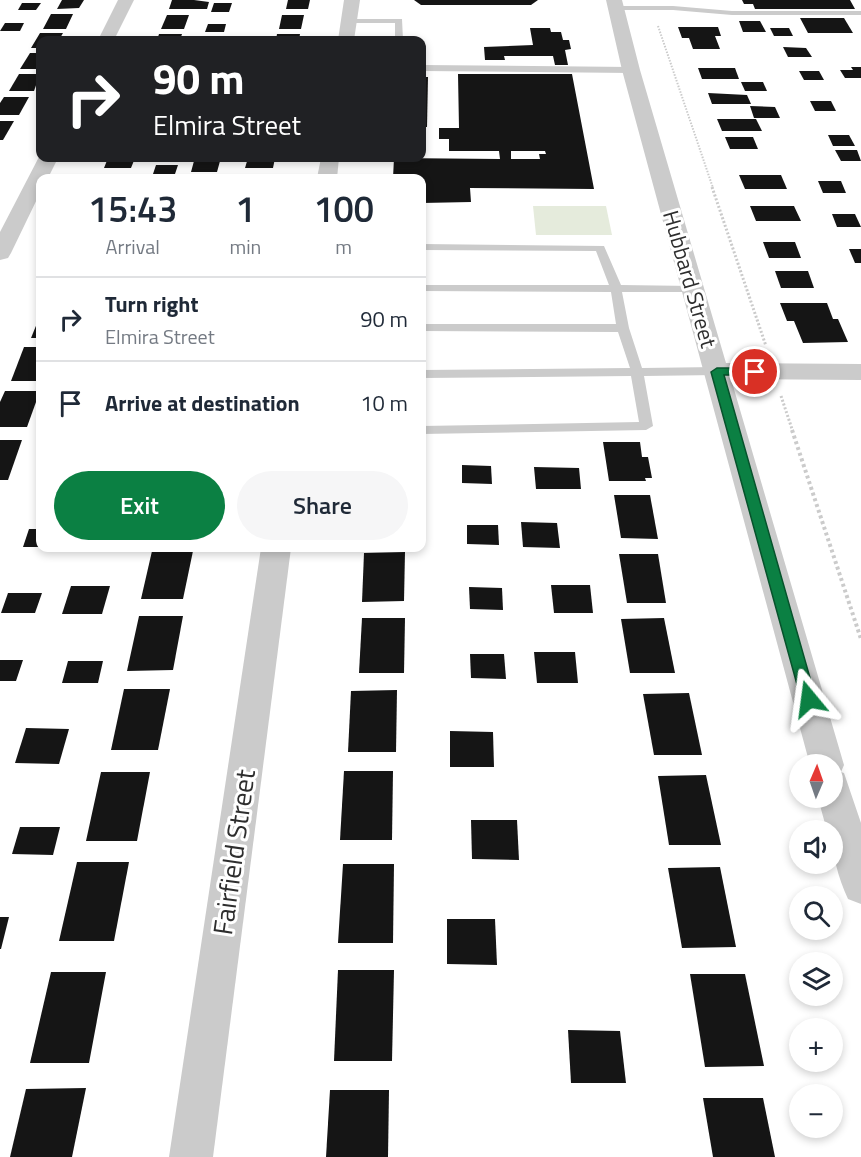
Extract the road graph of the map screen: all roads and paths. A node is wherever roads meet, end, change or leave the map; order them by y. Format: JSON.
{"nodes":[{"id":1,"x":126,"y":0,"type":"edge"},
{"id":2,"x":352,"y":0,"type":"edge"},
{"id":3,"x":615,"y":4,"type":"edge"},
{"id":4,"x":652,"y":8,"type":"junction"},
{"id":5,"x":861,"y":13,"type":"edge"},
{"id":6,"x":349,"y":21,"type":"junction"},
{"id":7,"x":108,"y":36,"type":"edge"},
{"id":8,"x":347,"y":36,"type":"edge"},
{"id":9,"x":399,"y":36,"type":"edge"},
{"id":10,"x":426,"y":68,"type":"edge"},
{"id":11,"x":631,"y":70,"type":"junction"},
{"id":12,"x":36,"y":182,"type":"edge"},
{"id":13,"x":426,"y":247,"type":"edge"},
{"id":14,"x":0,"y":253,"type":"edge"},
{"id":15,"x":426,"y":288,"type":"edge"},
{"id":16,"x":615,"y":288,"type":"junction"},
{"id":17,"x":693,"y":289,"type":"junction"},
{"id":18,"x":426,"y":328,"type":"edge"},
{"id":19,"x":623,"y":328,"type":"junction"},
{"id":20,"x":637,"y":372,"type":"junction"},
{"id":21,"x":717,"y":372,"type":"junction"},
{"id":22,"x":773,"y":372,"type":"junction"},
{"id":23,"x":861,"y":372,"type":"edge"},
{"id":24,"x":426,"y":374,"type":"edge"},
{"id":25,"x":426,"y":429,"type":"edge"},
{"id":26,"x":275,"y":552,"type":"edge"},
{"id":27,"x":861,"y":639,"type":"edge"},
{"id":28,"x":824,"y":754,"type":"edge"},
{"id":29,"x":839,"y":808,"type":"edge"},
{"id":30,"x":861,"y":886,"type":"edge"},
{"id":31,"x":191,"y":1157,"type":"edge"}],
"edges":[{"from":1,"to":7,"type":"street"},
{"from":2,"to":6,"type":"street"},
{"from":3,"to":4,"type":"lane"},
{"from":3,"to":11,"type":"street","name":"Hubbard Street"},
{"from":4,"to":5,"type":"lane"},
{"from":4,"to":22,"type":"path"},
{"from":6,"to":8,"type":"street"},
{"from":6,"to":9,"type":"lane"},
{"from":10,"to":11,"type":"lane"},
{"from":11,"to":17,"type":"street","name":"Hubbard Street"},
{"from":12,"to":14,"type":"street"},
{"from":13,"to":16,"type":"lane"},
{"from":15,"to":16,"type":"lane"},
{"from":16,"to":17,"type":"lane"},
{"from":16,"to":19,"type":"lane"},
{"from":17,"to":21,"type":"street","name":"Hubbard Street"},
{"from":18,"to":19,"type":"lane"},
{"from":19,"to":20,"type":"lane"},
{"from":20,"to":21,"type":"lane"},
{"from":20,"to":24,"type":"lane"},
{"from":20,"to":25,"type":"lane"},
{"from":21,"to":22,"type":"street"},
{"from":21,"to":28,"type":"street","name":"Hubbard Street"},
{"from":22,"to":23,"type":"street"},
{"from":22,"to":27,"type":"path"},
{"from":26,"to":31,"type":"street","name":"Fairfield Street"},
{"from":29,"to":30,"type":"street"}]}
